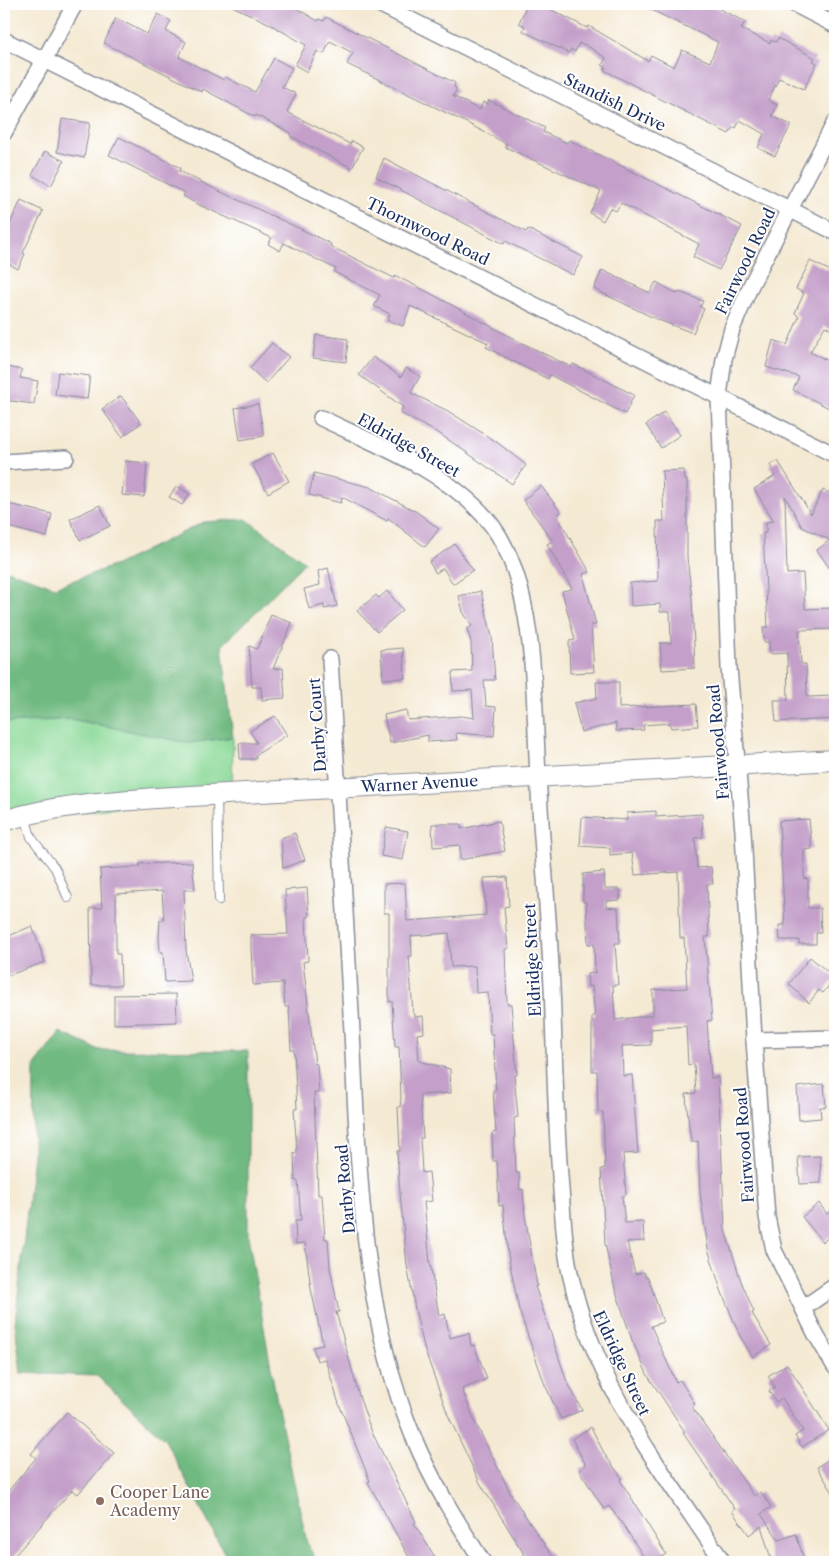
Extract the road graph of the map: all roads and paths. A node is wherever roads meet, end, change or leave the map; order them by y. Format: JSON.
{"nodes":[{"id":1,"x":75,"y":4,"type":"edge"},
{"id":2,"x":379,"y":4,"type":"edge"},
{"id":3,"x":794,"y":4,"type":"edge"},
{"id":4,"x":835,"y":25,"type":"edge"},
{"id":5,"x":4,"y":40,"type":"edge"},
{"id":6,"x":44,"y":60,"type":"junction"},
{"id":7,"x":835,"y":122,"type":"edge"},
{"id":8,"x":4,"y":133,"type":"edge"},
{"id":9,"x":790,"y":209,"type":"junction"},
{"id":10,"x":835,"y":232,"type":"edge"},
{"id":11,"x":720,"y":396,"type":"junction"},
{"id":12,"x":321,"y":418,"type":"dead end"},
{"id":13,"x":835,"y":455,"type":"edge"},
{"id":14,"x":66,"y":458,"type":"dead end"},
{"id":15,"x":4,"y":462,"type":"edge"},
{"id":16,"x":330,"y":660,"type":"dead end"},
{"id":17,"x":835,"y":760,"type":"edge"},
{"id":18,"x":737,"y":764,"type":"junction"},
{"id":19,"x":538,"y":777,"type":"junction"},
{"id":20,"x":338,"y":789,"type":"junction"},
{"id":21,"x":217,"y":795,"type":"junction"},
{"id":22,"x":24,"y":814,"type":"junction"},
{"id":23,"x":4,"y":821,"type":"edge"},
{"id":24,"x":68,"y":898,"type":"dead end"},
{"id":25,"x":219,"y":900,"type":"dead end"},
{"id":26,"x":835,"y":1038,"type":"edge"},
{"id":27,"x":754,"y":1040,"type":"junction"},
{"id":28,"x":835,"y":1286,"type":"edge"},
{"id":29,"x":803,"y":1308,"type":"junction"},
{"id":30,"x":835,"y":1367,"type":"edge"},
{"id":31,"x":483,"y":1562,"type":"edge"},
{"id":32,"x":723,"y":1562,"type":"edge"}],
"edges":[{"from":1,"to":6,"type":"street"},
{"from":2,"to":9,"type":"street","name":"Standish Drive"},
{"from":3,"to":4,"type":"street"},
{"from":5,"to":6,"type":"street","name":"Thornwood Road"},
{"from":6,"to":8,"type":"street"},
{"from":6,"to":11,"type":"street","name":"Thornwood Road"},
{"from":7,"to":9,"type":"street","name":"Fairwood Road"},
{"from":9,"to":10,"type":"street","name":"Standish Drive"},
{"from":9,"to":11,"type":"street","name":"Fairwood Road"},
{"from":11,"to":13,"type":"street","name":"Thornwood Road"},
{"from":11,"to":18,"type":"street","name":"Fairwood Road"},
{"from":12,"to":19,"type":"street","name":"Eldridge Street"},
{"from":14,"to":15,"type":"street"},
{"from":16,"to":20,"type":"street","name":"Darby Court"},
{"from":17,"to":18,"type":"street","name":"Warner Avenue"},
{"from":18,"to":19,"type":"street","name":"Warner Avenue"},
{"from":18,"to":27,"type":"street","name":"Fairwood Road"},
{"from":19,"to":20,"type":"street","name":"Warner Avenue"},
{"from":19,"to":32,"type":"street","name":"Eldridge Street"},
{"from":20,"to":21,"type":"street","name":"Warner Avenue"},
{"from":20,"to":31,"type":"street","name":"Darby Road"},
{"from":21,"to":22,"type":"street","name":"Warner Avenue"},
{"from":21,"to":25,"type":"lane"},
{"from":22,"to":23,"type":"street","name":"Warner Avenue"},
{"from":22,"to":24,"type":"lane"},
{"from":26,"to":27,"type":"street"},
{"from":27,"to":29,"type":"street","name":"Fairwood Road"},
{"from":28,"to":29,"type":"street"},
{"from":29,"to":30,"type":"street","name":"Fairwood Road"}]}
